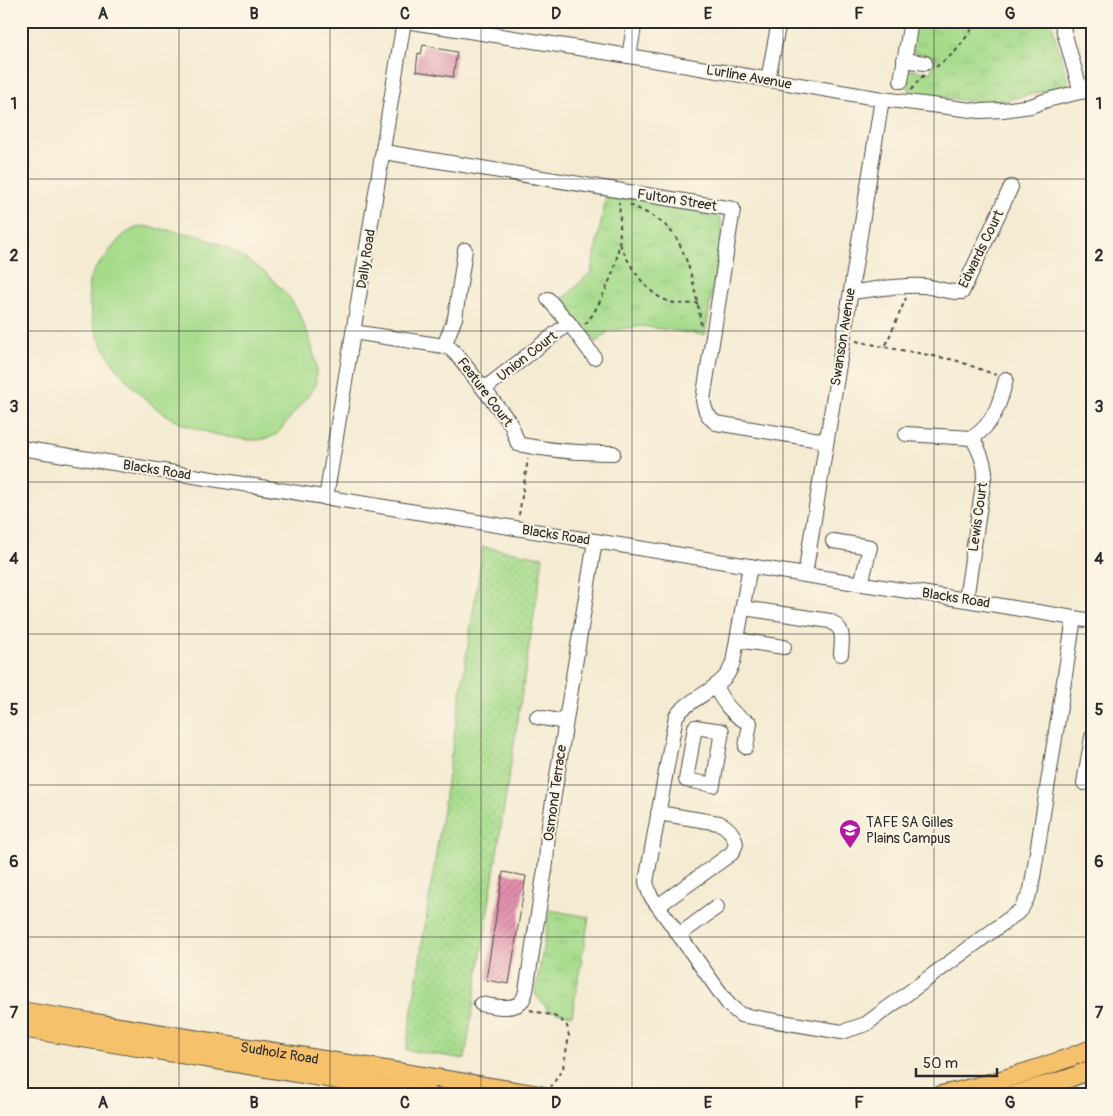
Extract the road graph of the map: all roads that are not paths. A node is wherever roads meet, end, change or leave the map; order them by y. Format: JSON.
{"nodes":[{"id":1,"x":404,"y":21,"type":"edge"},
{"id":2,"x":635,"y":21,"type":"edge"},
{"id":3,"x":779,"y":21,"type":"edge"},
{"id":4,"x":911,"y":21,"type":"edge"},
{"id":5,"x":1061,"y":21,"type":"edge"},
{"id":6,"x":442,"y":24,"type":"edge"},
{"id":7,"x":630,"y":56,"type":"junction"},
{"id":8,"x":904,"y":60,"type":"junction"},
{"id":9,"x":927,"y":69,"type":"road end"},
{"id":10,"x":768,"y":80,"type":"junction"},
{"id":11,"x":906,"y":86,"type":"road end"},
{"id":12,"x":1086,"y":90,"type":"edge"},
{"id":13,"x":882,"y":99,"type":"junction"},
{"id":14,"x":384,"y":152,"type":"junction"},
{"id":15,"x":1011,"y":187,"type":"dead end"},
{"id":16,"x":465,"y":250,"type":"dead end"},
{"id":17,"x":850,"y":292,"type":"junction"},
{"id":18,"x":548,"y":299,"type":"dead end"},
{"id":19,"x":576,"y":325,"type":"junction"},
{"id":20,"x":354,"y":332,"type":"junction"},
{"id":21,"x":444,"y":346,"type":"junction"},
{"id":22,"x":594,"y":357,"type":"dead end"},
{"id":23,"x":1001,"y":377,"type":"road end"},
{"id":24,"x":484,"y":389,"type":"junction"},
{"id":25,"x":906,"y":434,"type":"dead end"},
{"id":26,"x":972,"y":438,"type":"junction"},
{"id":27,"x":826,"y":441,"type":"junction"},
{"id":28,"x":21,"y":448,"type":"edge"},
{"id":29,"x":613,"y":453,"type":"dead end"},
{"id":30,"x":326,"y":498,"type":"junction"},
{"id":31,"x":595,"y":541,"type":"junction"},
{"id":32,"x":833,"y":541,"type":"dead end"},
{"id":33,"x":750,"y":566,"type":"junction"},
{"id":34,"x":805,"y":575,"type":"junction"},
{"id":35,"x":862,"y":584,"type":"junction"},
{"id":36,"x":966,"y":600,"type":"junction"},
{"id":37,"x":743,"y":608,"type":"junction"},
{"id":38,"x":1074,"y":618,"type":"junction"},
{"id":39,"x":1092,"y":621,"type":"edge"},
{"id":40,"x":737,"y":640,"type":"junction"},
{"id":41,"x":784,"y":647,"type":"dead end"},
{"id":42,"x":841,"y":654,"type":"dead end"},
{"id":43,"x":715,"y":686,"type":"junction"},
{"id":44,"x":537,"y":717,"type":"dead end"},
{"id":45,"x":565,"y":722,"type":"junction"},
{"id":46,"x":1092,"y":737,"type":"edge"},
{"id":47,"x":746,"y":747,"type":"dead end"},
{"id":48,"x":1090,"y":766,"type":"edge"},
{"id":49,"x":666,"y":769,"type":"junction"},
{"id":50,"x":687,"y":772,"type":"dead end"},
{"id":51,"x":1084,"y":783,"type":"dead end"},
{"id":52,"x":658,"y":813,"type":"junction"},
{"id":53,"x":658,"y":906,"type":"junction"},
{"id":54,"x":717,"y":907,"type":"dead end"},
{"id":55,"x":679,"y":936,"type":"junction"},
{"id":56,"x":481,"y":1004,"type":"dead end"},
{"id":57,"x":21,"y":1010,"type":"edge"},
{"id":58,"x":21,"y":1028,"type":"edge"},
{"id":59,"x":1092,"y":1049,"type":"edge"},
{"id":60,"x":1092,"y":1069,"type":"edge"},
{"id":61,"x":1070,"y":1078,"type":"junction"},
{"id":62,"x":1004,"y":1087,"type":"edge"},
{"id":63,"x":545,"y":1091,"type":"edge"},
{"id":64,"x":430,"y":1095,"type":"edge"},
{"id":65,"x":941,"y":1095,"type":"edge"},
{"id":66,"x":1013,"y":1095,"type":"edge"},
{"id":67,"x":1042,"y":1095,"type":"edge"}],
"edges":[{"from":1,"to":6,"type":"street","name":"Lurline Avenue"},
{"from":1,"to":14,"type":"street","name":"Dally Road"},
{"from":2,"to":7,"type":"street"},
{"from":3,"to":10,"type":"street"},
{"from":4,"to":8,"type":"street"},
{"from":5,"to":12,"type":"street"},
{"from":6,"to":7,"type":"street","name":"Lurline Avenue"},
{"from":7,"to":10,"type":"street","name":"Lurline Avenue"},
{"from":8,"to":9,"type":"street"},
{"from":8,"to":11,"type":"street"},
{"from":10,"to":13,"type":"street","name":"Lurline Avenue"},
{"from":12,"to":13,"type":"street","name":"Lurline Avenue"},
{"from":13,"to":17,"type":"street","name":"Swanson Avenue"},
{"from":14,"to":20,"type":"street","name":"Dally Road"},
{"from":14,"to":27,"type":"street","name":"Fulton Street"},
{"from":15,"to":17,"type":"street","name":"Edwards Court"},
{"from":16,"to":21,"type":"street","name":"Feature Court"},
{"from":17,"to":27,"type":"street","name":"Swanson Avenue"},
{"from":18,"to":19,"type":"street","name":"Union Court"},
{"from":19,"to":22,"type":"street","name":"Union Court"},
{"from":19,"to":24,"type":"street","name":"Union Court"},
{"from":20,"to":21,"type":"street","name":"Feature Court"},
{"from":20,"to":30,"type":"street","name":"Dally Road"},
{"from":21,"to":24,"type":"street","name":"Feature Court"},
{"from":23,"to":26,"type":"street"},
{"from":24,"to":29,"type":"street","name":"Feature Court"},
{"from":25,"to":26,"type":"street"},
{"from":26,"to":36,"type":"street","name":"Lewis Court"},
{"from":27,"to":34,"type":"street","name":"Swanson Avenue"},
{"from":28,"to":30,"type":"street","name":"Blacks Road"},
{"from":30,"to":31,"type":"street","name":"Blacks Road"},
{"from":31,"to":33,"type":"street","name":"Blacks Road"},
{"from":31,"to":45,"type":"street","name":"Osmond Terrace"},
{"from":32,"to":35,"type":"street"},
{"from":33,"to":34,"type":"street","name":"Blacks Road"},
{"from":33,"to":37,"type":"street"},
{"from":34,"to":35,"type":"street","name":"Blacks Road"},
{"from":35,"to":36,"type":"street","name":"Blacks Road"},
{"from":36,"to":38,"type":"street","name":"Blacks Road"},
{"from":37,"to":40,"type":"street"},
{"from":37,"to":42,"type":"street"},
{"from":38,"to":39,"type":"street","name":"Blacks Road"},
{"from":38,"to":55,"type":"street"},
{"from":40,"to":41,"type":"street"},
{"from":40,"to":43,"type":"street"},
{"from":43,"to":47,"type":"street"},
{"from":43,"to":49,"type":"street"},
{"from":44,"to":45,"type":"street"},
{"from":45,"to":56,"type":"street","name":"Osmond Terrace"},
{"from":46,"to":48,"type":"street"},
{"from":48,"to":51,"type":"street"},
{"from":49,"to":50,"type":"street"},
{"from":49,"to":52,"type":"street"},
{"from":52,"to":53,"type":"street"},
{"from":52,"to":53,"type":"street"},
{"from":53,"to":55,"type":"street"},
{"from":54,"to":55,"type":"street"},
{"from":57,"to":63,"type":"main road","name":"Sudholz Road"},
{"from":58,"to":64,"type":"main road","name":"Sudholz Road"},
{"from":59,"to":62,"type":"main road"},
{"from":60,"to":61,"type":"main road"},
{"from":61,"to":66,"type":"main road"},
{"from":61,"to":67,"type":"main road"},
{"from":62,"to":65,"type":"main road"}]}
